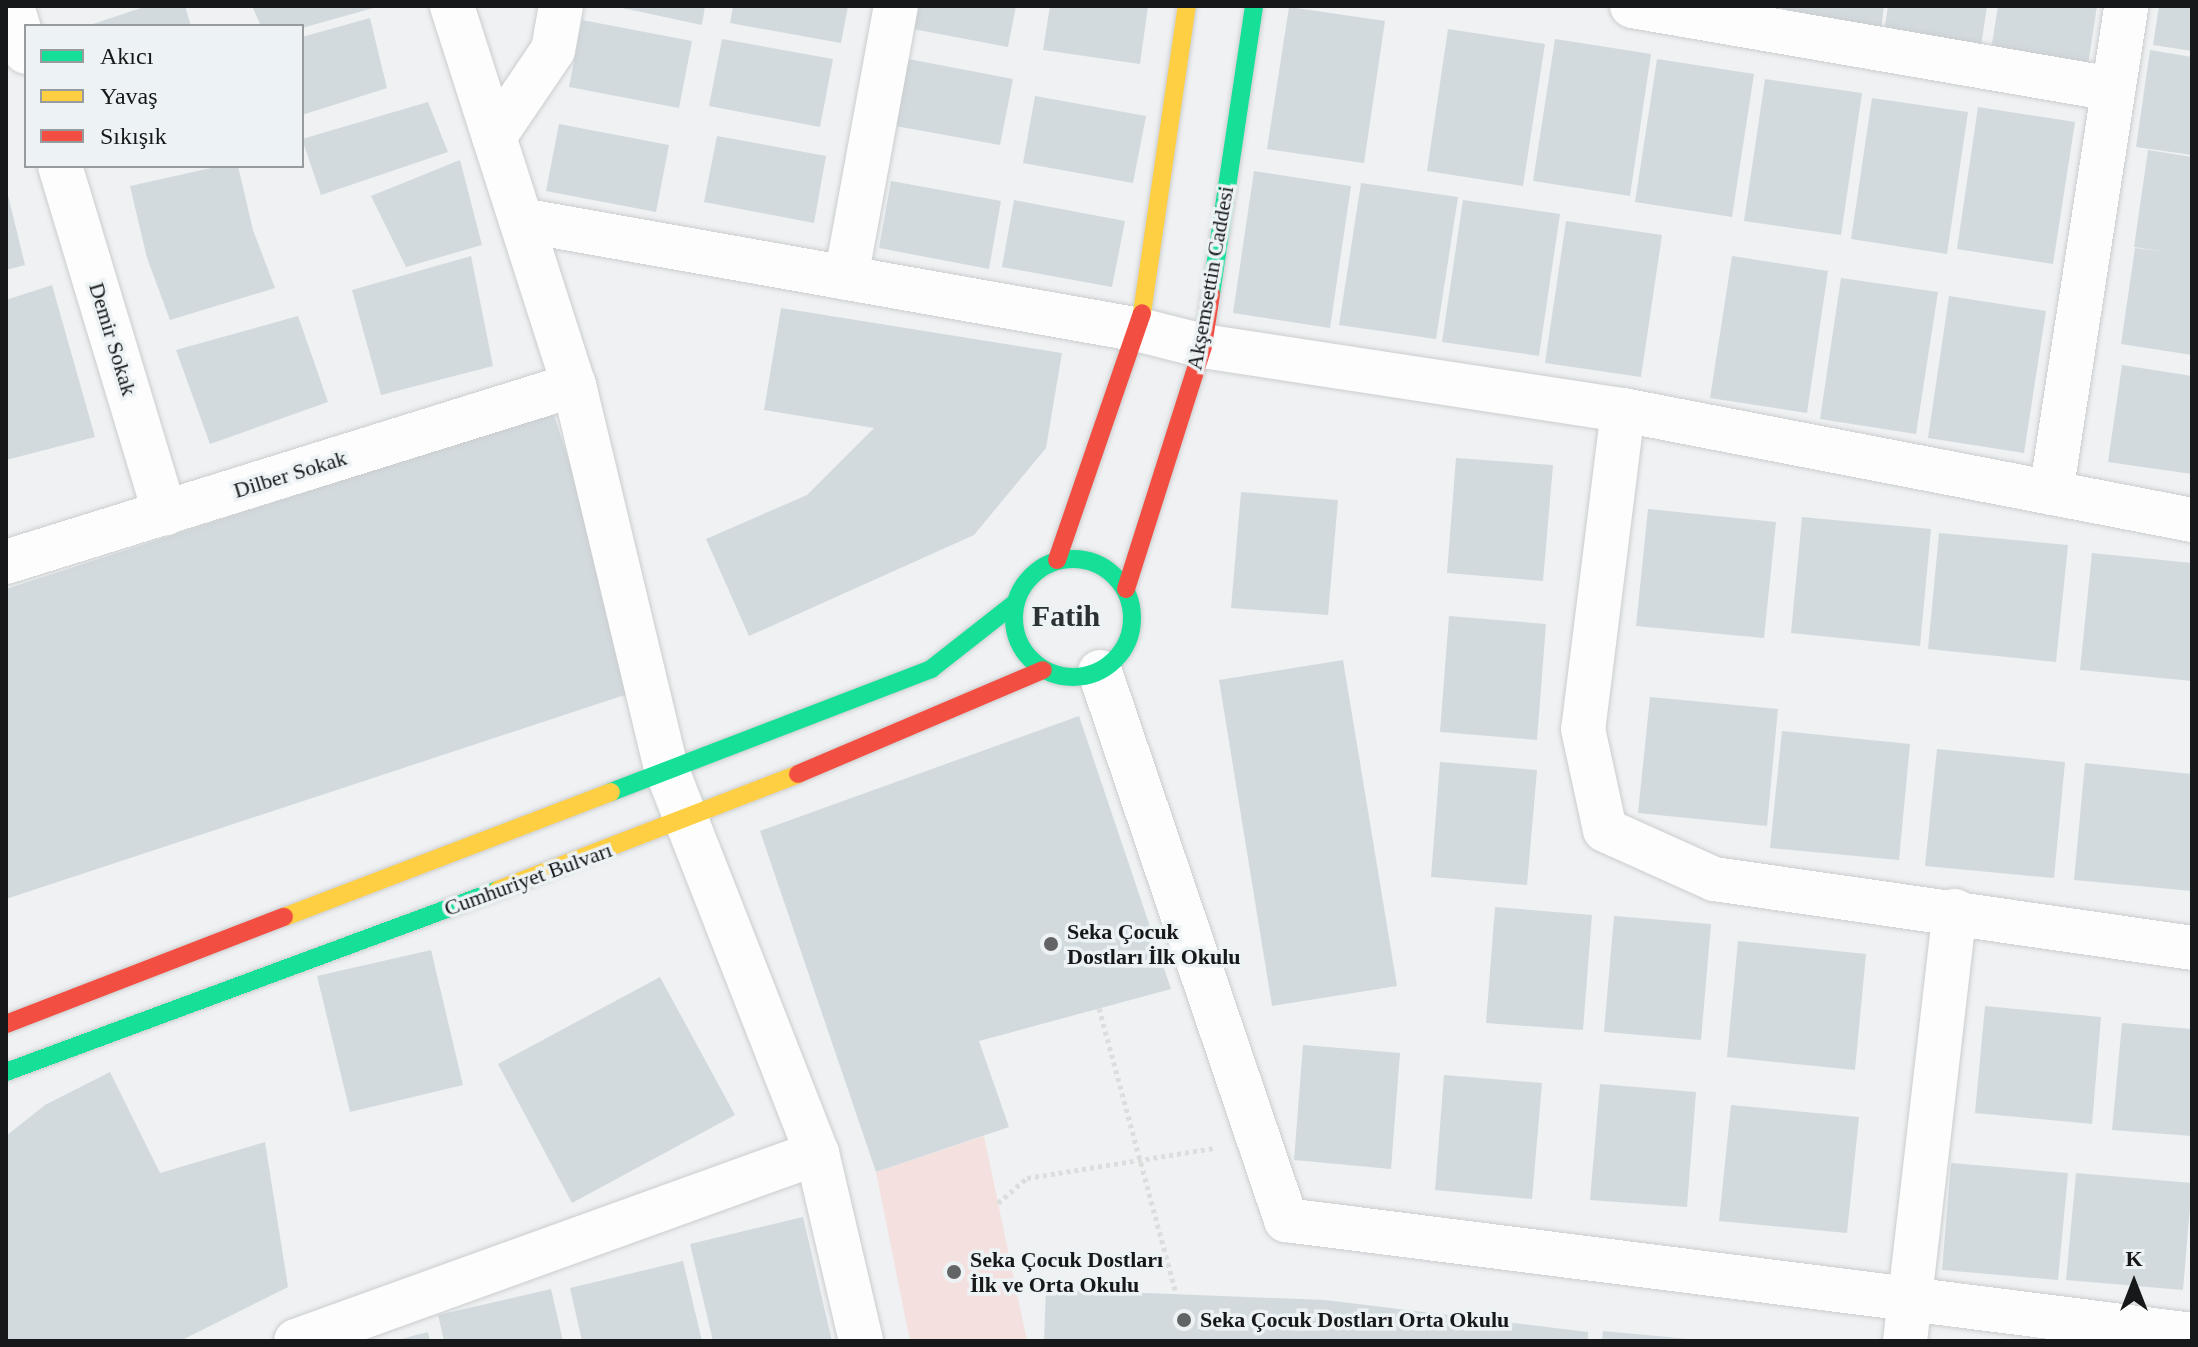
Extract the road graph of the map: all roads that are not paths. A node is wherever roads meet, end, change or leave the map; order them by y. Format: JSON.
{"nodes":[{"id":1,"x":12,"y":6,"type":"edge"},
{"id":2,"x":452,"y":6,"type":"edge"},
{"id":3,"x":561,"y":6,"type":"edge"},
{"id":4,"x":896,"y":6,"type":"edge"},
{"id":5,"x":1187,"y":6,"type":"edge"},
{"id":6,"x":1254,"y":6,"type":"edge"},
{"id":7,"x":1632,"y":6,"type":"edge"},
{"id":8,"x":2126,"y":6,"type":"edge"},
{"id":9,"x":24,"y":45,"type":"edge"},
{"id":10,"x":2113,"y":89,"type":"junction"},
{"id":11,"x":494,"y":137,"type":"junction"},
{"id":12,"x":61,"y":168,"type":"edge"},
{"id":13,"x":521,"y":220,"type":"junction"},
{"id":14,"x":846,"y":278,"type":"junction"},
{"id":15,"x":1140,"y":330,"type":"junction"},
{"id":16,"x":1203,"y":346,"type":"junction"},
{"id":17,"x":574,"y":385,"type":"junction"},
{"id":18,"x":1623,"y":410,"type":"junction"},
{"id":19,"x":2051,"y":493,"type":"junction"},
{"id":20,"x":165,"y":513,"type":"junction"},
{"id":21,"x":2192,"y":520,"type":"edge"},
{"id":22,"x":1057,"y":560,"type":"junction"},
{"id":23,"x":6,"y":562,"type":"edge"},
{"id":24,"x":1126,"y":589,"type":"junction"},
{"id":25,"x":1014,"y":604,"type":"junction"},
{"id":26,"x":1043,"y":670,"type":"junction"},
{"id":27,"x":1100,"y":672,"type":"junction"},
{"id":28,"x":666,"y":768,"type":"junction"},
{"id":29,"x":687,"y":821,"type":"junction"},
{"id":30,"x":1955,"y":911,"type":"junction"},
{"id":31,"x":2192,"y":948,"type":"edge"},
{"id":32,"x":6,"y":1024,"type":"edge"},
{"id":33,"x":6,"y":1072,"type":"edge"},
{"id":34,"x":817,"y":1153,"type":"junction"},
{"id":35,"x":1906,"y":1320,"type":"edge"},
{"id":36,"x":2192,"y":1335,"type":"edge"},
{"id":37,"x":296,"y":1341,"type":"edge"},
{"id":38,"x":861,"y":1341,"type":"edge"}],
"edges":[{"from":1,"to":9,"type":"street"},
{"from":2,"to":11,"type":"street"},
{"from":3,"to":11,"type":"street"},
{"from":4,"to":14,"type":"street"},
{"from":5,"to":15,"type":"main road"},
{"from":6,"to":16,"type":"main road","name":"Akşemsettin Caddesi"},
{"from":7,"to":10,"type":"street"},
{"from":8,"to":10,"type":"street"},
{"from":10,"to":19,"type":"street"},
{"from":11,"to":13,"type":"street"},
{"from":12,"to":20,"type":"street","name":"Demir Sokak"},
{"from":13,"to":14,"type":"street"},
{"from":13,"to":17,"type":"street"},
{"from":14,"to":15,"type":"street"},
{"from":15,"to":16,"type":"street"},
{"from":15,"to":22,"type":"main road"},
{"from":16,"to":18,"type":"street"},
{"from":16,"to":24,"type":"main road","name":"Akşemsettin Caddesi"},
{"from":17,"to":20,"type":"street","name":"Dilber Sokak"},
{"from":17,"to":28,"type":"street"},
{"from":18,"to":19,"type":"street"},
{"from":18,"to":30,"type":"street"},
{"from":19,"to":21,"type":"street"},
{"from":20,"to":23,"type":"street","name":"Dilber Sokak"},
{"from":22,"to":24,"type":"main road"},
{"from":22,"to":25,"type":"main road"},
{"from":24,"to":27,"type":"main road"},
{"from":25,"to":26,"type":"main road"},
{"from":25,"to":28,"type":"main road"},
{"from":26,"to":27,"type":"main road"},
{"from":26,"to":29,"type":"main road","name":"Cumhuriyet Bulvarı"},
{"from":27,"to":35,"type":"street"},
{"from":28,"to":29,"type":"street"},
{"from":28,"to":32,"type":"main road"},
{"from":29,"to":33,"type":"main road","name":"Cumhuriyet Bulvarı"},
{"from":29,"to":34,"type":"street"},
{"from":30,"to":31,"type":"street"},
{"from":30,"to":35,"type":"street"},
{"from":34,"to":37,"type":"street"},
{"from":34,"to":38,"type":"street"},
{"from":35,"to":36,"type":"street"}]}
